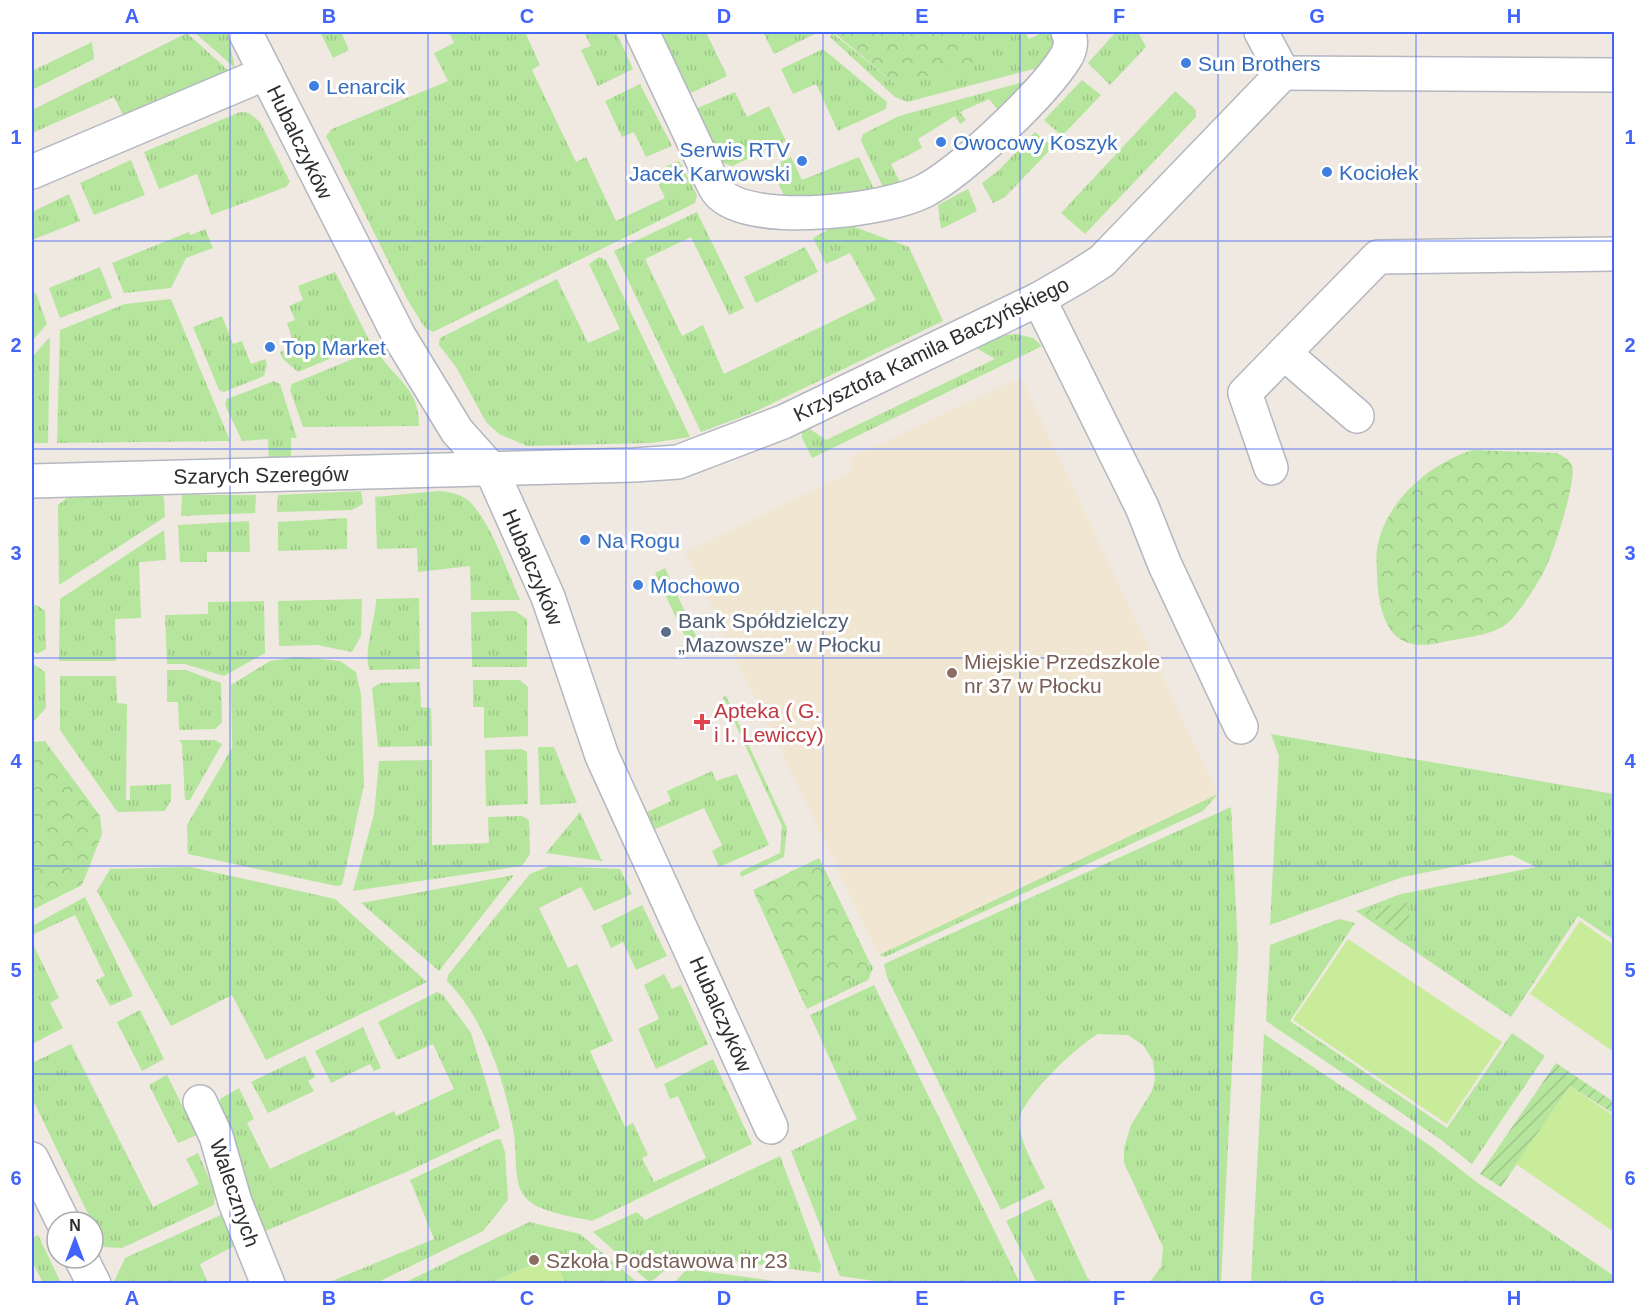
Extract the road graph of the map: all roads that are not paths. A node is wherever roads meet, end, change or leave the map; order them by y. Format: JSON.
{"nodes":[{"id":1,"x":245,"y":32,"type":"edge"},
{"id":2,"x":642,"y":32,"type":"edge"},
{"id":3,"x":1068,"y":32,"type":"edge"},
{"id":4,"x":1261,"y":32,"type":"edge"},
{"id":5,"x":266,"y":73,"type":"junction"},
{"id":6,"x":1283,"y":73,"type":"junction"},
{"id":7,"x":1614,"y":75,"type":"edge"},
{"id":8,"x":32,"y":172,"type":"edge"},
{"id":9,"x":1614,"y":254,"type":"edge"},
{"id":10,"x":1039,"y":299,"type":"junction"},
{"id":11,"x":1284,"y":353,"type":"junction"},
{"id":12,"x":1358,"y":416,"type":"dead end"},
{"id":13,"x":1271,"y":468,"type":"dead end"},
{"id":14,"x":491,"y":469,"type":"junction"},
{"id":15,"x":32,"y":481,"type":"edge"},
{"id":16,"x":1241,"y":727,"type":"dead end"},
{"id":17,"x":200,"y":1102,"type":"dead end"},
{"id":18,"x":771,"y":1127,"type":"dead end"},
{"id":19,"x":32,"y":1159,"type":"edge"},
{"id":20,"x":57,"y":1210,"type":"edge"},
{"id":21,"x":87,"y":1270,"type":"edge"},
{"id":22,"x":94,"y":1284,"type":"edge"},
{"id":23,"x":268,"y":1284,"type":"edge"}],
"edges":[{"from":1,"to":5,"type":"street","name":"Hubalczyków"},
{"from":2,"to":3,"type":"street"},
{"from":4,"to":6,"type":"street"},
{"from":5,"to":8,"type":"street"},
{"from":5,"to":14,"type":"street","name":"Hubalczyków"},
{"from":6,"to":7,"type":"street"},
{"from":6,"to":10,"type":"street","name":"Krzysztofa Kamila Baczyńskiego"},
{"from":9,"to":11,"type":"street"},
{"from":10,"to":14,"type":"street","name":"Krzysztofa Kamila Baczyńskiego"},
{"from":10,"to":16,"type":"street"},
{"from":11,"to":12,"type":"street"},
{"from":11,"to":13,"type":"street"},
{"from":14,"to":15,"type":"street","name":"Szarych Szeregów"},
{"from":14,"to":18,"type":"street","name":"Hubalczyków"},
{"from":17,"to":23,"type":"street","name":"Walecznych"},
{"from":19,"to":20,"type":"street"},
{"from":21,"to":22,"type":"street"}]}
